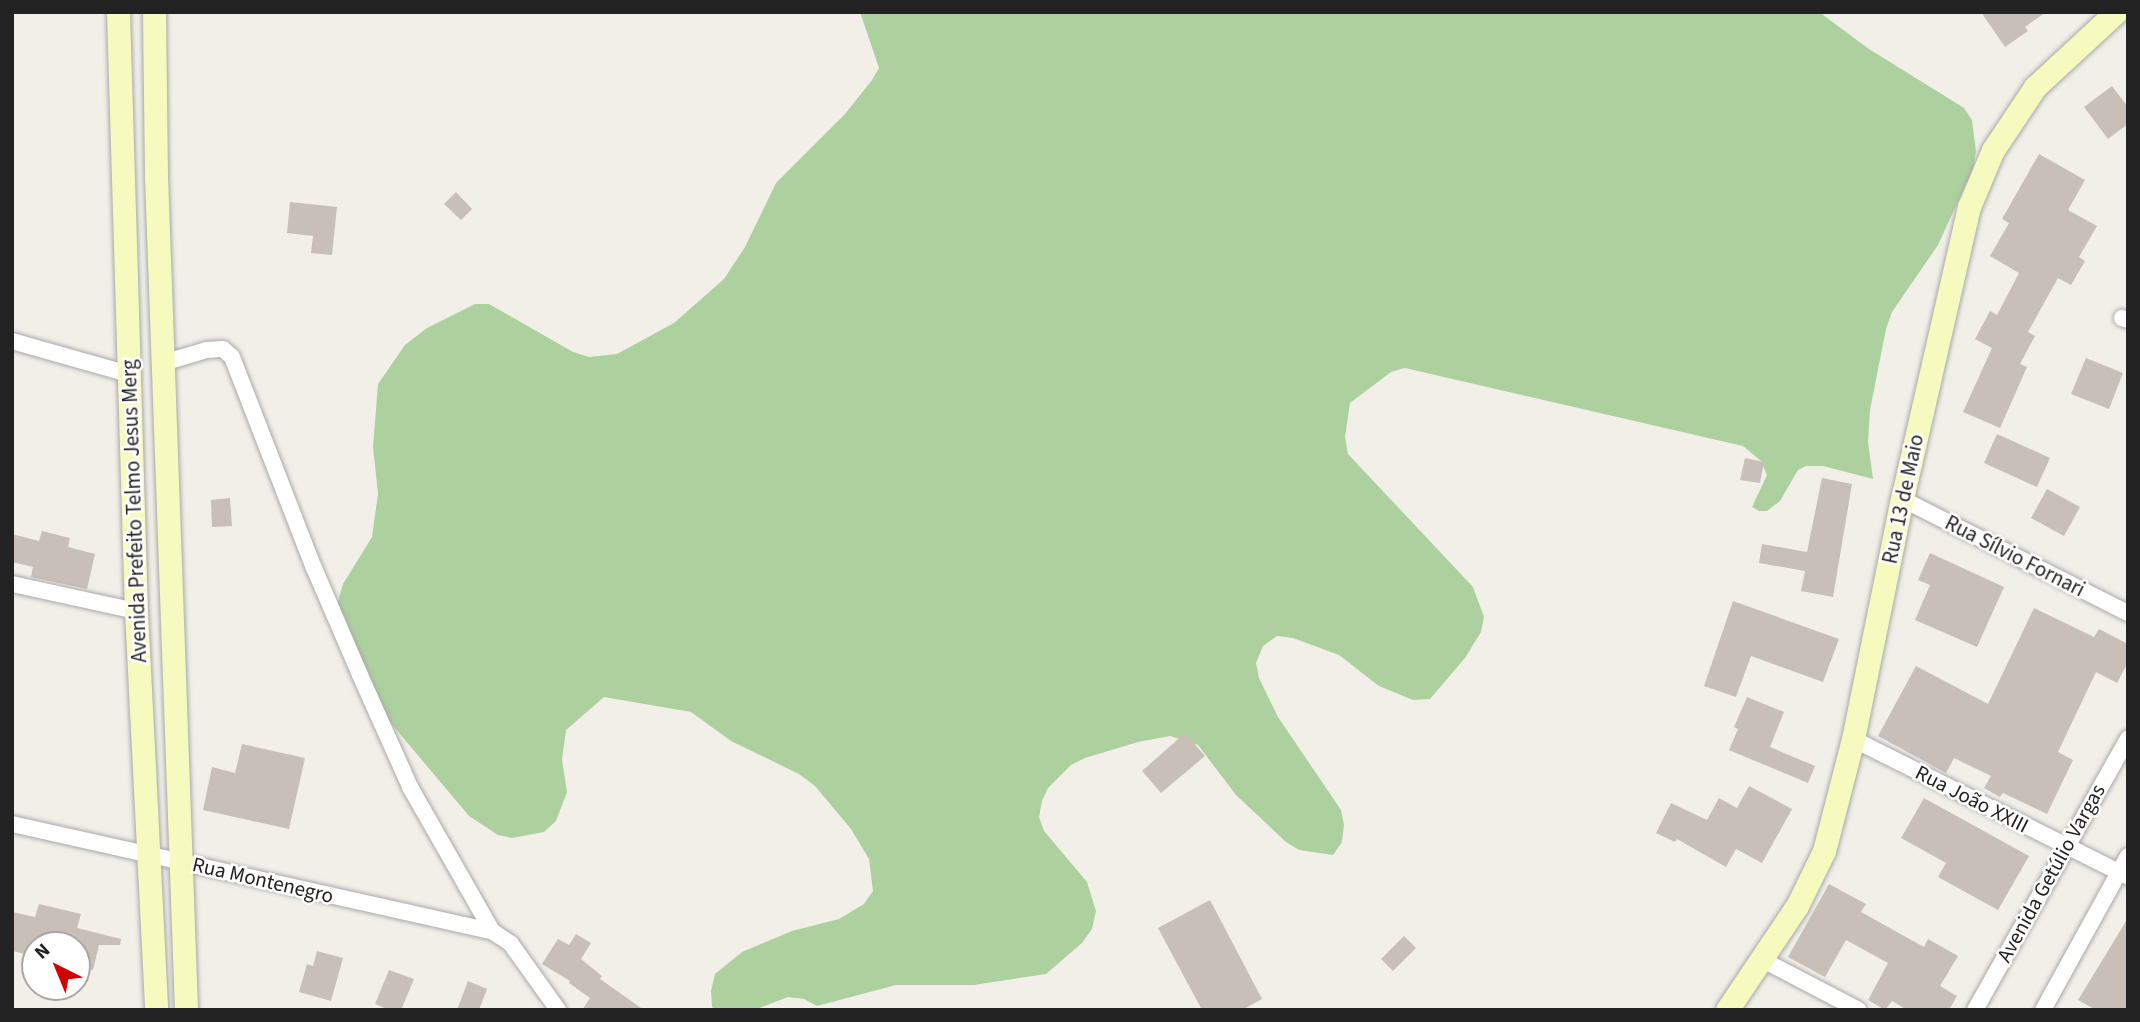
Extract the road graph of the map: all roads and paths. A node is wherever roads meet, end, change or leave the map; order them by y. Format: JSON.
{"nodes":[{"id":1,"x":118,"y":12,"type":"edge"},
{"id":2,"x":153,"y":12,"type":"edge"},
{"id":3,"x":2116,"y":12,"type":"edge"},
{"id":4,"x":12,"y":341,"type":"edge"},
{"id":5,"x":163,"y":363,"type":"junction"},
{"id":6,"x":129,"y":374,"type":"junction"},
{"id":7,"x":1902,"y":499,"type":"junction"},
{"id":8,"x":12,"y":584,"type":"edge"},
{"id":9,"x":136,"y":611,"type":"junction"},
{"id":10,"x":2128,"y":613,"type":"edge"},
{"id":11,"x":2128,"y":738,"type":"edge"},
{"id":12,"x":1853,"y":739,"type":"junction"},
{"id":13,"x":12,"y":824,"type":"edge"},
{"id":14,"x":2065,"y":846,"type":"junction"},
{"id":15,"x":149,"y":853,"type":"junction"},
{"id":16,"x":2128,"y":856,"type":"edge"},
{"id":17,"x":181,"y":861,"type":"junction"},
{"id":18,"x":2123,"y":875,"type":"edge"},
{"id":19,"x":492,"y":931,"type":"junction"},
{"id":20,"x":1761,"y":959,"type":"junction"},
{"id":21,"x":156,"y":1010,"type":"edge"},
{"id":22,"x":186,"y":1010,"type":"edge"},
{"id":23,"x":558,"y":1010,"type":"edge"},
{"id":24,"x":1727,"y":1010,"type":"edge"},
{"id":25,"x":1859,"y":1010,"type":"edge"},
{"id":26,"x":1975,"y":1010,"type":"edge"},
{"id":27,"x":2043,"y":1010,"type":"edge"}],
"edges":[{"from":1,"to":6,"type":"main road","name":"Avenida Prefeito Telmo Jesus Merg"},
{"from":2,"to":5,"type":"main road","name":"Avenida Prefeito Telmo Jesus Merg"},
{"from":3,"to":7,"type":"main road","name":"Rua 13 de Maio"},
{"from":4,"to":6,"type":"street"},
{"from":5,"to":17,"type":"main road","name":"Avenida Prefeito Telmo Jesus Merg"},
{"from":5,"to":19,"type":"street"},
{"from":6,"to":9,"type":"main road","name":"Avenida Prefeito Telmo Jesus Merg"},
{"from":7,"to":10,"type":"street","name":"Rua Sílvio Fornari"},
{"from":7,"to":12,"type":"main road","name":"Rua 13 de Maio"},
{"from":8,"to":9,"type":"street"},
{"from":9,"to":15,"type":"main road","name":"Avenida Prefeito Telmo Jesus Merg"},
{"from":11,"to":14,"type":"street","name":"Avenida Getúlio Vargas"},
{"from":12,"to":14,"type":"street","name":"Rua João XXIII"},
{"from":12,"to":20,"type":"main road","name":"Rua 13 de Maio"},
{"from":13,"to":15,"type":"street","name":"Rua Montenegro"},
{"from":14,"to":18,"type":"street","name":"Rua João XXIII"},
{"from":14,"to":26,"type":"street","name":"Avenida Getúlio Vargas"},
{"from":15,"to":17,"type":"street","name":"Rua Montenegro"},
{"from":15,"to":21,"type":"main road","name":"Avenida Prefeito Telmo Jesus Merg"},
{"from":16,"to":18,"type":"street"},
{"from":17,"to":19,"type":"street","name":"Rua Montenegro"},
{"from":17,"to":22,"type":"main road","name":"Avenida Prefeito Telmo Jesus Merg"},
{"from":18,"to":27,"type":"street"},
{"from":19,"to":23,"type":"street","name":"Rua Montenegro"},
{"from":20,"to":24,"type":"main road","name":"Rua 13 de Maio"},
{"from":20,"to":25,"type":"street"}]}
